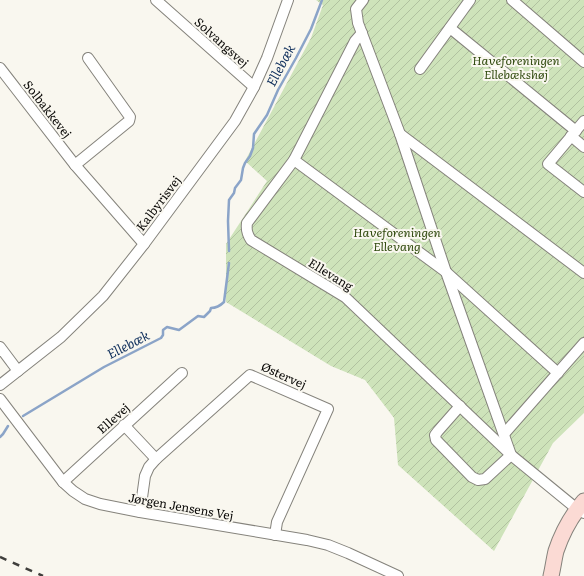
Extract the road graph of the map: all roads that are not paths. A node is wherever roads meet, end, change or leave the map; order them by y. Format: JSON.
{"nodes":[{"id":1,"x":156,"y":0,"type":"edge"},
{"id":2,"x":288,"y":0,"type":"edge"},
{"id":3,"x":363,"y":0,"type":"edge"},
{"id":4,"x":470,"y":0,"type":"edge"},
{"id":5,"x":512,"y":0,"type":"edge"},
{"id":6,"x":450,"y":28,"type":"junction"},
{"id":7,"x":362,"y":33,"type":"junction"},
{"id":8,"x":88,"y":58,"type":"dead end"},
{"id":9,"x":584,"y":62,"type":"edge"},
{"id":10,"x":0,"y":68,"type":"edge"},
{"id":11,"x":420,"y":69,"type":"dead end"},
{"id":12,"x":254,"y":87,"type":"junction"},
{"id":13,"x":584,"y":121,"type":"edge"},
{"id":14,"x":400,"y":134,"type":"junction"},
{"id":15,"x":573,"y":134,"type":"junction"},
{"id":16,"x":584,"y":146,"type":"edge"},
{"id":17,"x":294,"y":160,"type":"junction"},
{"id":18,"x":75,"y":165,"type":"junction"},
{"id":19,"x":584,"y":192,"type":"edge"},
{"id":20,"x":144,"y":244,"type":"junction"},
{"id":21,"x":446,"y":272,"type":"junction"},
{"id":22,"x":584,"y":273,"type":"edge"},
{"id":23,"x":584,"y":343,"type":"edge"},
{"id":24,"x":0,"y":348,"type":"edge"},
{"id":25,"x":18,"y":371,"type":"junction"},
{"id":26,"x":182,"y":373,"type":"dead end"},
{"id":27,"x":558,"y":373,"type":"junction"},
{"id":28,"x":0,"y":385,"type":"edge"},
{"id":29,"x":0,"y":399,"type":"edge"},
{"id":30,"x":460,"y":406,"type":"junction"},
{"id":31,"x":124,"y":425,"type":"junction"},
{"id":32,"x":504,"y":434,"type":"junction"},
{"id":33,"x":511,"y":455,"type":"junction"},
{"id":34,"x":156,"y":459,"type":"junction"},
{"id":35,"x":63,"y":482,"type":"junction"},
{"id":36,"x":582,"y":508,"type":"edge"},
{"id":37,"x":140,"y":512,"type":"junction"},
{"id":38,"x":275,"y":535,"type":"junction"},
{"id":39,"x":398,"y":576,"type":"edge"},
{"id":40,"x":551,"y":576,"type":"edge"}],
"edges":[{"from":1,"to":12,"type":"street","name":"Solvangsvej"},
{"from":2,"to":12,"type":"street","name":"Kalbyrisvej"},
{"from":3,"to":7,"type":"street"},
{"from":4,"to":6,"type":"street"},
{"from":5,"to":9,"type":"street"},
{"from":6,"to":11,"type":"street"},
{"from":6,"to":15,"type":"street"},
{"from":7,"to":14,"type":"street"},
{"from":7,"to":17,"type":"street","name":"Ellevang"},
{"from":8,"to":18,"type":"street"},
{"from":10,"to":18,"type":"street","name":"Solbakkevej"},
{"from":12,"to":20,"type":"street","name":"Kalbyrisvej"},
{"from":13,"to":15,"type":"street"},
{"from":14,"to":21,"type":"street"},
{"from":14,"to":22,"type":"street"},
{"from":15,"to":16,"type":"street"},
{"from":15,"to":19,"type":"street"},
{"from":17,"to":21,"type":"street"},
{"from":17,"to":30,"type":"street","name":"Ellevang"},
{"from":18,"to":20,"type":"street","name":"Solbakkevej"},
{"from":20,"to":25,"type":"street","name":"Kalbyrisvej"},
{"from":21,"to":27,"type":"street"},
{"from":21,"to":32,"type":"street"},
{"from":23,"to":27,"type":"street"},
{"from":24,"to":25,"type":"street"},
{"from":25,"to":28,"type":"street","name":"Kalbyrisvej"},
{"from":26,"to":31,"type":"street","name":"Ellevej"},
{"from":27,"to":32,"type":"street"},
{"from":29,"to":35,"type":"street","name":"Jørgen Jensens Vej"},
{"from":30,"to":33,"type":"street","name":"Ellevang"},
{"from":30,"to":33,"type":"street"},
{"from":31,"to":34,"type":"street"},
{"from":31,"to":35,"type":"street","name":"Ellevej"},
{"from":32,"to":33,"type":"street"},
{"from":33,"to":36,"type":"street","name":"Ellevang"},
{"from":34,"to":37,"type":"street","name":"Østervej"},
{"from":34,"to":38,"type":"street","name":"Østervej"},
{"from":35,"to":37,"type":"street","name":"Jørgen Jensens Vej"},
{"from":36,"to":40,"type":"street"},
{"from":37,"to":38,"type":"street","name":"Jørgen Jensens Vej"},
{"from":38,"to":39,"type":"street","name":"Jørgen Jensens Vej"}]}
